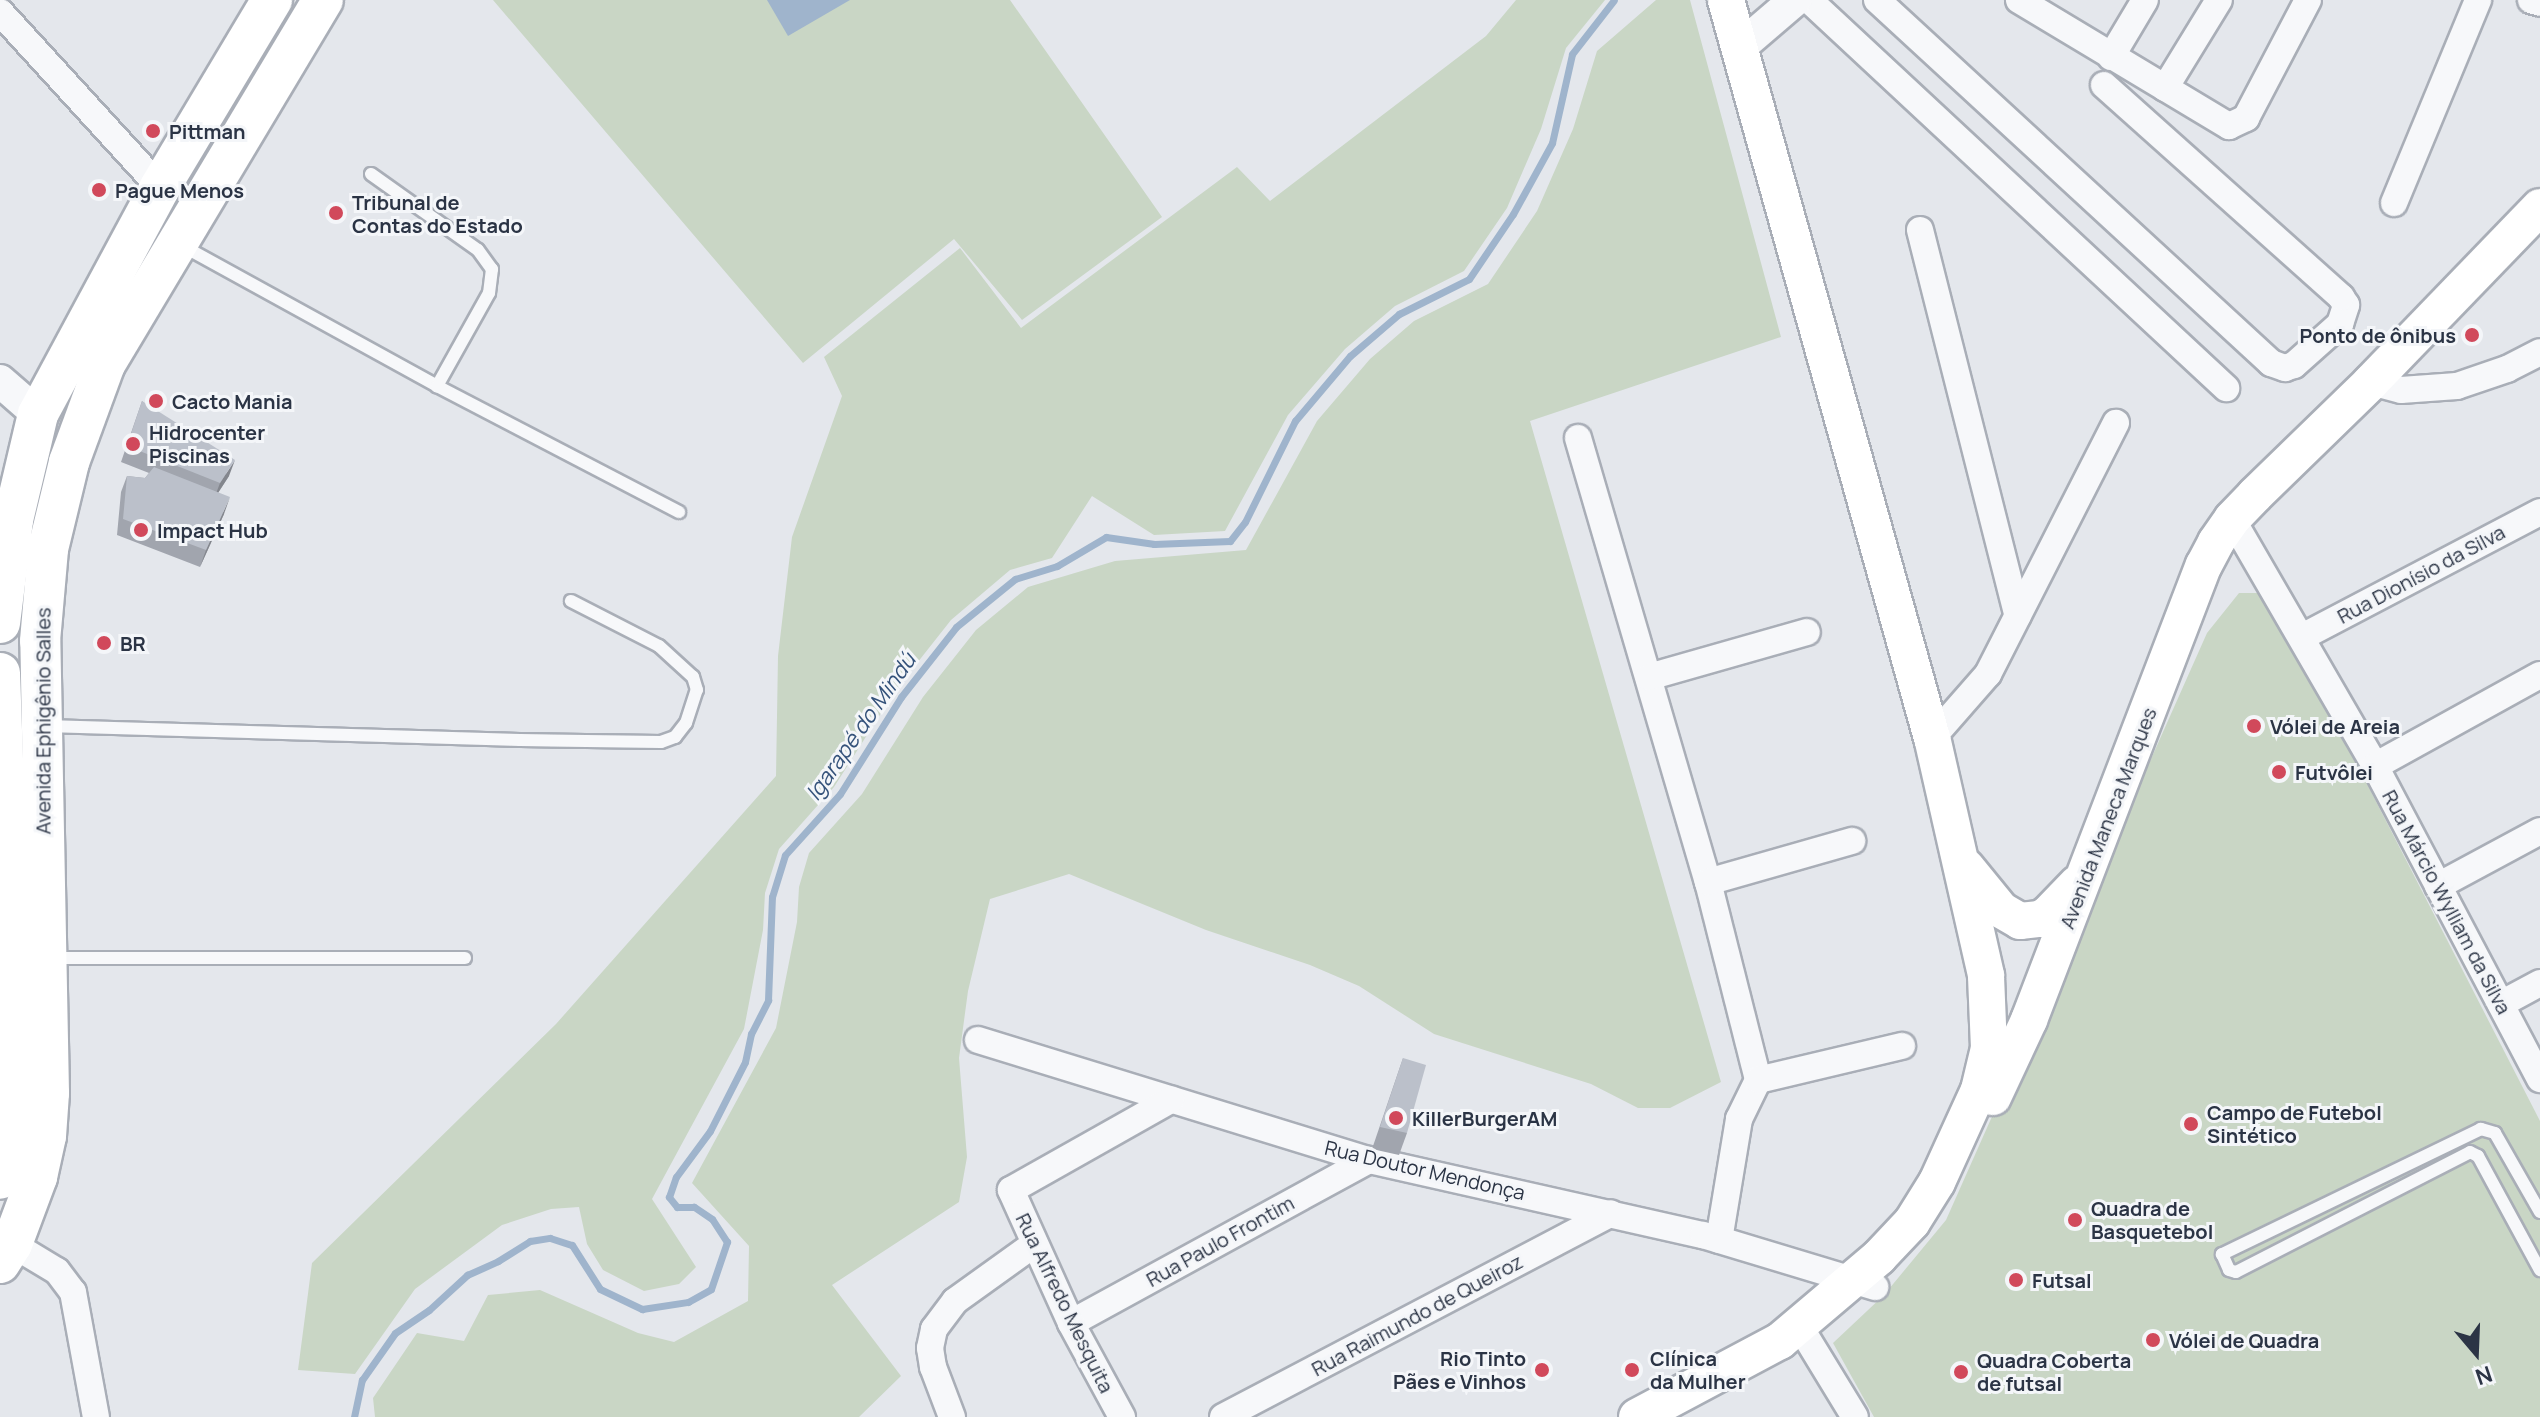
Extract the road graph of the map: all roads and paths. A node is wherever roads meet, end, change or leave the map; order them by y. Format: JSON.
{"nodes":[{"id":1,"x":272,"y":0,"type":"edge"},
{"id":2,"x":323,"y":0,"type":"edge"},
{"id":3,"x":1726,"y":0,"type":"edge"},
{"id":4,"x":1795,"y":0,"type":"edge"},
{"id":5,"x":1809,"y":0,"type":"edge"},
{"id":6,"x":1877,"y":0,"type":"edge"},
{"id":7,"x":2019,"y":0,"type":"edge"},
{"id":8,"x":2145,"y":0,"type":"edge"},
{"id":9,"x":2219,"y":0,"type":"edge"},
{"id":10,"x":2308,"y":0,"type":"edge"},
{"id":11,"x":2478,"y":0,"type":"edge"},
{"id":12,"x":2531,"y":0,"type":"edge"},
{"id":13,"x":2540,"y":3,"type":"edge"},
{"id":14,"x":0,"y":12,"type":"edge"},
{"id":15,"x":1739,"y":48,"type":"junction"},
{"id":16,"x":2111,"y":57,"type":"junction"},
{"id":17,"x":2104,"y":85,"type":"dead end"},
{"id":18,"x":2165,"y":88,"type":"junction"},
{"id":19,"x":371,"y":174,"type":"dead end"},
{"id":20,"x":160,"y":187,"type":"junction"},
{"id":21,"x":2394,"y":203,"type":"dead end"},
{"id":22,"x":2540,"y":207,"type":"edge"},
{"id":23,"x":1920,"y":230,"type":"dead end"},
{"id":24,"x":177,"y":243,"type":"junction"},
{"id":25,"x":2540,"y":352,"type":"edge"},
{"id":26,"x":0,"y":381,"type":"edge"},
{"id":27,"x":2371,"y":382,"type":"junction"},
{"id":28,"x":437,"y":386,"type":"junction"},
{"id":29,"x":2226,"y":388,"type":"dead end"},
{"id":30,"x":38,"y":414,"type":"junction"},
{"id":31,"x":2116,"y":423,"type":"dead end"},
{"id":32,"x":1578,"y":438,"type":"dead end"},
{"id":33,"x":679,"y":512,"type":"dead end"},
{"id":34,"x":2540,"y":512,"type":"edge"},
{"id":35,"x":2232,"y":519,"type":"junction"},
{"id":36,"x":571,"y":601,"type":"dead end"},
{"id":37,"x":2018,"y":616,"type":"junction"},
{"id":38,"x":0,"y":623,"type":"edge"},
{"id":39,"x":1807,"y":632,"type":"dead end"},
{"id":40,"x":2302,"y":637,"type":"junction"},
{"id":41,"x":0,"y":673,"type":"edge"},
{"id":42,"x":2540,"y":675,"type":"edge"},
{"id":43,"x":1649,"y":677,"type":"junction"},
{"id":44,"x":39,"y":725,"type":"junction"},
{"id":45,"x":1932,"y":738,"type":"junction"},
{"id":46,"x":2375,"y":766,"type":"junction"},
{"id":47,"x":2540,"y":831,"type":"edge"},
{"id":48,"x":1852,"y":841,"type":"dead end"},
{"id":49,"x":1963,"y":864,"type":"junction"},
{"id":50,"x":2087,"y":875,"type":"junction"},
{"id":51,"x":1708,"y":882,"type":"junction"},
{"id":52,"x":2438,"y":886,"type":"junction"},
{"id":53,"x":46,"y":958,"type":"junction"},
{"id":54,"x":465,"y":958,"type":"dead end"},
{"id":55,"x":2540,"y":983,"type":"edge"},
{"id":56,"x":2501,"y":1004,"type":"junction"},
{"id":57,"x":978,"y":1040,"type":"dead end"},
{"id":58,"x":1902,"y":1046,"type":"dead end"},
{"id":59,"x":2540,"y":1079,"type":"edge"},
{"id":60,"x":1758,"y":1080,"type":"junction"},
{"id":61,"x":1171,"y":1100,"type":"junction"},
{"id":62,"x":1369,"y":1160,"type":"junction"},
{"id":63,"x":0,"y":1179,"type":"edge"},
{"id":64,"x":2540,"y":1212,"type":"edge"},
{"id":65,"x":1611,"y":1213,"type":"junction"},
{"id":66,"x":1719,"y":1240,"type":"junction"},
{"id":67,"x":1033,"y":1245,"type":"junction"},
{"id":68,"x":6,"y":1253,"type":"edge"},
{"id":69,"x":2540,"y":1270,"type":"edge"},
{"id":70,"x":1865,"y":1283,"type":"junction"},
{"id":71,"x":1071,"y":1323,"type":"junction"},
{"id":72,"x":1805,"y":1335,"type":"junction"},
{"id":73,"x":96,"y":1417,"type":"edge"},
{"id":74,"x":952,"y":1417,"type":"edge"},
{"id":75,"x":1122,"y":1417,"type":"edge"},
{"id":76,"x":1223,"y":1417,"type":"edge"},
{"id":77,"x":1637,"y":1417,"type":"edge"},
{"id":78,"x":1679,"y":1417,"type":"edge"},
{"id":79,"x":1855,"y":1417,"type":"edge"}],
"edges":[{"from":1,"to":20,"type":"main road","name":"Avenida Ephigênio Salles"},
{"from":2,"to":24,"type":"main road","name":"Avenida Ephigênio Salles"},
{"from":3,"to":15,"type":"main road","name":"Avenida Maneca Marques"},
{"from":4,"to":15,"type":"street"},
{"from":5,"to":29,"type":"street"},
{"from":6,"to":17,"type":"street"},
{"from":7,"to":16,"type":"street"},
{"from":8,"to":16,"type":"street"},
{"from":9,"to":18,"type":"street"},
{"from":10,"to":18,"type":"street"},
{"from":11,"to":21,"type":"street"},
{"from":12,"to":13,"type":"street"},
{"from":14,"to":20,"type":"street"},
{"from":15,"to":45,"type":"main road","name":"Avenida Maneca Marques"},
{"from":16,"to":18,"type":"street"},
{"from":19,"to":28,"type":"lane"},
{"from":20,"to":30,"type":"main road","name":"Avenida Ephigênio Salles"},
{"from":22,"to":27,"type":"main road","name":"Avenida Maneca Marques"},
{"from":23,"to":37,"type":"street"},
{"from":24,"to":28,"type":"lane"},
{"from":24,"to":44,"type":"main road","name":"Avenida Ephigênio Salles"},
{"from":25,"to":27,"type":"street"},
{"from":26,"to":30,"type":"street"},
{"from":27,"to":35,"type":"main road","name":"Avenida Maneca Marques"},
{"from":28,"to":33,"type":"lane"},
{"from":30,"to":38,"type":"main road","name":"Avenida Ephigênio Salles"},
{"from":31,"to":37,"type":"street"},
{"from":32,"to":43,"type":"street"},
{"from":34,"to":40,"type":"street","name":"Rua Dionísio da Silva"},
{"from":35,"to":40,"type":"street","name":"Rua Márcio Wylliam da Silva"},
{"from":35,"to":50,"type":"main road","name":"Avenida Maneca Marques"},
{"from":36,"to":44,"type":"lane"},
{"from":37,"to":45,"type":"street"},
{"from":39,"to":43,"type":"street"},
{"from":40,"to":46,"type":"street","name":"Rua Márcio Wylliam da Silva"},
{"from":41,"to":63,"type":"main road","name":"Avenida Ephigênio Salles"},
{"from":42,"to":46,"type":"street"},
{"from":43,"to":51,"type":"street"},
{"from":44,"to":53,"type":"main road","name":"Avenida Ephigênio Salles"},
{"from":45,"to":49,"type":"main road","name":"Avenida Maneca Marques"},
{"from":46,"to":52,"type":"street","name":"Rua Márcio Wylliam da Silva"},
{"from":47,"to":52,"type":"street"},
{"from":48,"to":51,"type":"street"},
{"from":49,"to":50,"type":"main road"},
{"from":49,"to":70,"type":"main road","name":"Avenida Maneca Marques"},
{"from":50,"to":70,"type":"main road","name":"Avenida Maneca Marques"},
{"from":51,"to":60,"type":"street"},
{"from":52,"to":56,"type":"street","name":"Rua Márcio Wylliam da Silva"},
{"from":53,"to":54,"type":"lane"},
{"from":53,"to":68,"type":"main road","name":"Avenida Ephigênio Salles"},
{"from":55,"to":56,"type":"street"},
{"from":56,"to":59,"type":"street","name":"Rua Márcio Wylliam da Silva"},
{"from":57,"to":61,"type":"street","name":"Rua Doutor Mendonça"},
{"from":58,"to":60,"type":"street"},
{"from":60,"to":66,"type":"street"},
{"from":61,"to":62,"type":"street","name":"Rua Doutor Mendonça"},
{"from":61,"to":67,"type":"street","name":"Rua Alfredo Mesquita"},
{"from":62,"to":65,"type":"street","name":"Rua Doutor Mendonça"},
{"from":62,"to":71,"type":"street","name":"Rua Paulo Frontim"},
{"from":64,"to":69,"type":"lane"},
{"from":65,"to":66,"type":"street","name":"Rua Doutor Mendonça"},
{"from":65,"to":76,"type":"street","name":"Rua Raimundo de Queiroz"},
{"from":66,"to":70,"type":"street","name":"Rua Doutor Mendonça"},
{"from":67,"to":71,"type":"street","name":"Rua Alfredo Mesquita"},
{"from":67,"to":74,"type":"street"},
{"from":68,"to":73,"type":"street"},
{"from":70,"to":72,"type":"main road","name":"Avenida Maneca Marques"},
{"from":71,"to":75,"type":"street","name":"Rua Alfredo Mesquita"},
{"from":72,"to":77,"type":"main road","name":"Avenida Maneca Marques"},
{"from":72,"to":78,"type":"main road","name":"Avenida Maneca Marques"},
{"from":72,"to":79,"type":"street"}]}
